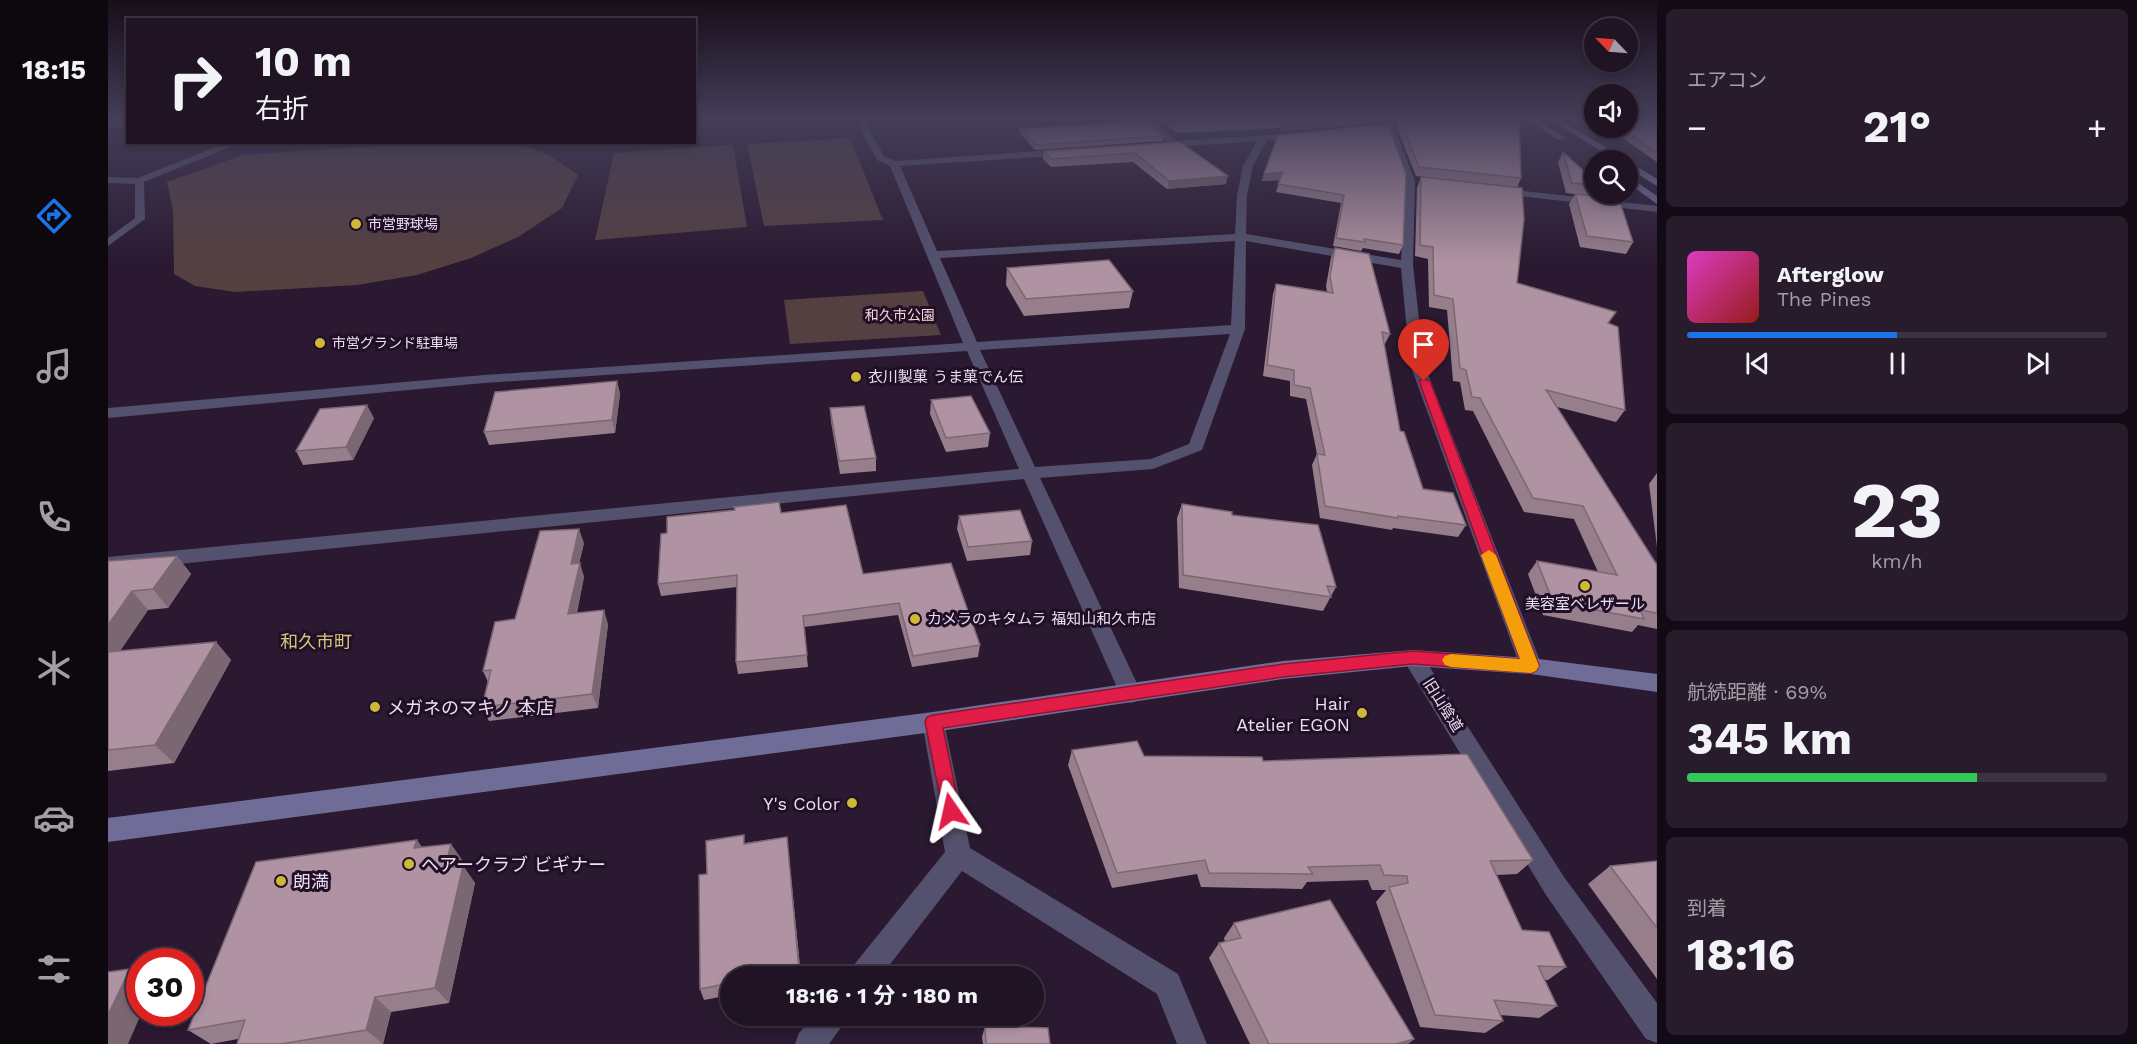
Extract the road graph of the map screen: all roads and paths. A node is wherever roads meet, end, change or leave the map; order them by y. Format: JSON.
{"nodes":[{"id":1,"x":172,"y":167,"type":"edge"},
{"id":2,"x":895,"y":167,"type":"edge"},
{"id":3,"x":1248,"y":167,"type":"edge"},
{"id":4,"x":1409,"y":167,"type":"edge"},
{"id":5,"x":1638,"y":171,"type":"edge"},
{"id":6,"x":108,"y":180,"type":"edge"},
{"id":7,"x":139,"y":181,"type":"junction"},
{"id":8,"x":1657,"y":183,"type":"edge"},
{"id":9,"x":1638,"y":187,"type":"edge"},
{"id":10,"x":1490,"y":190,"type":"edge"},
{"id":11,"x":1657,"y":201,"type":"edge"},
{"id":12,"x":1657,"y":209,"type":"edge"},
{"id":13,"x":1242,"y":237,"type":"junction"},
{"id":14,"x":108,"y":243,"type":"edge"},
{"id":15,"x":932,"y":255,"type":"junction"},
{"id":16,"x":1407,"y":265,"type":"junction"},
{"id":17,"x":1238,"y":329,"type":"junction"},
{"id":18,"x":971,"y":345,"type":"junction"},
{"id":19,"x":108,"y":413,"type":"edge"},
{"id":20,"x":1031,"y":473,"type":"junction"},
{"id":21,"x":108,"y":564,"type":"edge"},
{"id":22,"x":1413,"y":658,"type":"junction"},
{"id":23,"x":1531,"y":666,"type":"junction"},
{"id":24,"x":1657,"y":683,"type":"edge"},
{"id":25,"x":1131,"y":694,"type":"junction"},
{"id":26,"x":933,"y":722,"type":"junction"},
{"id":27,"x":108,"y":830,"type":"edge"},
{"id":28,"x":959,"y":855,"type":"junction"},
{"id":29,"x":870,"y":966,"type":"edge"},
{"id":30,"x":824,"y":1026,"type":"edge"},
{"id":31,"x":1657,"y":1028,"type":"edge"},
{"id":32,"x":810,"y":1044,"type":"edge"},
{"id":33,"x":1192,"y":1044,"type":"edge"}],
"edges":[{"from":1,"to":7,"type":"street"},
{"from":2,"to":15,"type":"street"},
{"from":3,"to":13,"type":"street"},
{"from":4,"to":16,"type":"street"},
{"from":5,"to":8,"type":"street"},
{"from":6,"to":7,"type":"street"},
{"from":7,"to":14,"type":"street"},
{"from":9,"to":11,"type":"street"},
{"from":10,"to":12,"type":"street"},
{"from":13,"to":15,"type":"street"},
{"from":13,"to":16,"type":"street"},
{"from":13,"to":17,"type":"street"},
{"from":15,"to":18,"type":"street"},
{"from":16,"to":23,"type":"street"},
{"from":17,"to":18,"type":"street"},
{"from":17,"to":20,"type":"street"},
{"from":18,"to":19,"type":"street"},
{"from":18,"to":20,"type":"street"},
{"from":20,"to":21,"type":"street"},
{"from":20,"to":25,"type":"street"},
{"from":22,"to":23,"type":"street","name":"旧山陰道"},
{"from":22,"to":25,"type":"street"},
{"from":22,"to":31,"type":"street","name":"旧山陰道"},
{"from":23,"to":24,"type":"street","name":"旧山陰道"},
{"from":25,"to":26,"type":"street"},
{"from":26,"to":27,"type":"street"},
{"from":26,"to":28,"type":"street"},
{"from":28,"to":29,"type":"street"},
{"from":28,"to":33,"type":"street"},
{"from":30,"to":32,"type":"street"}]}
